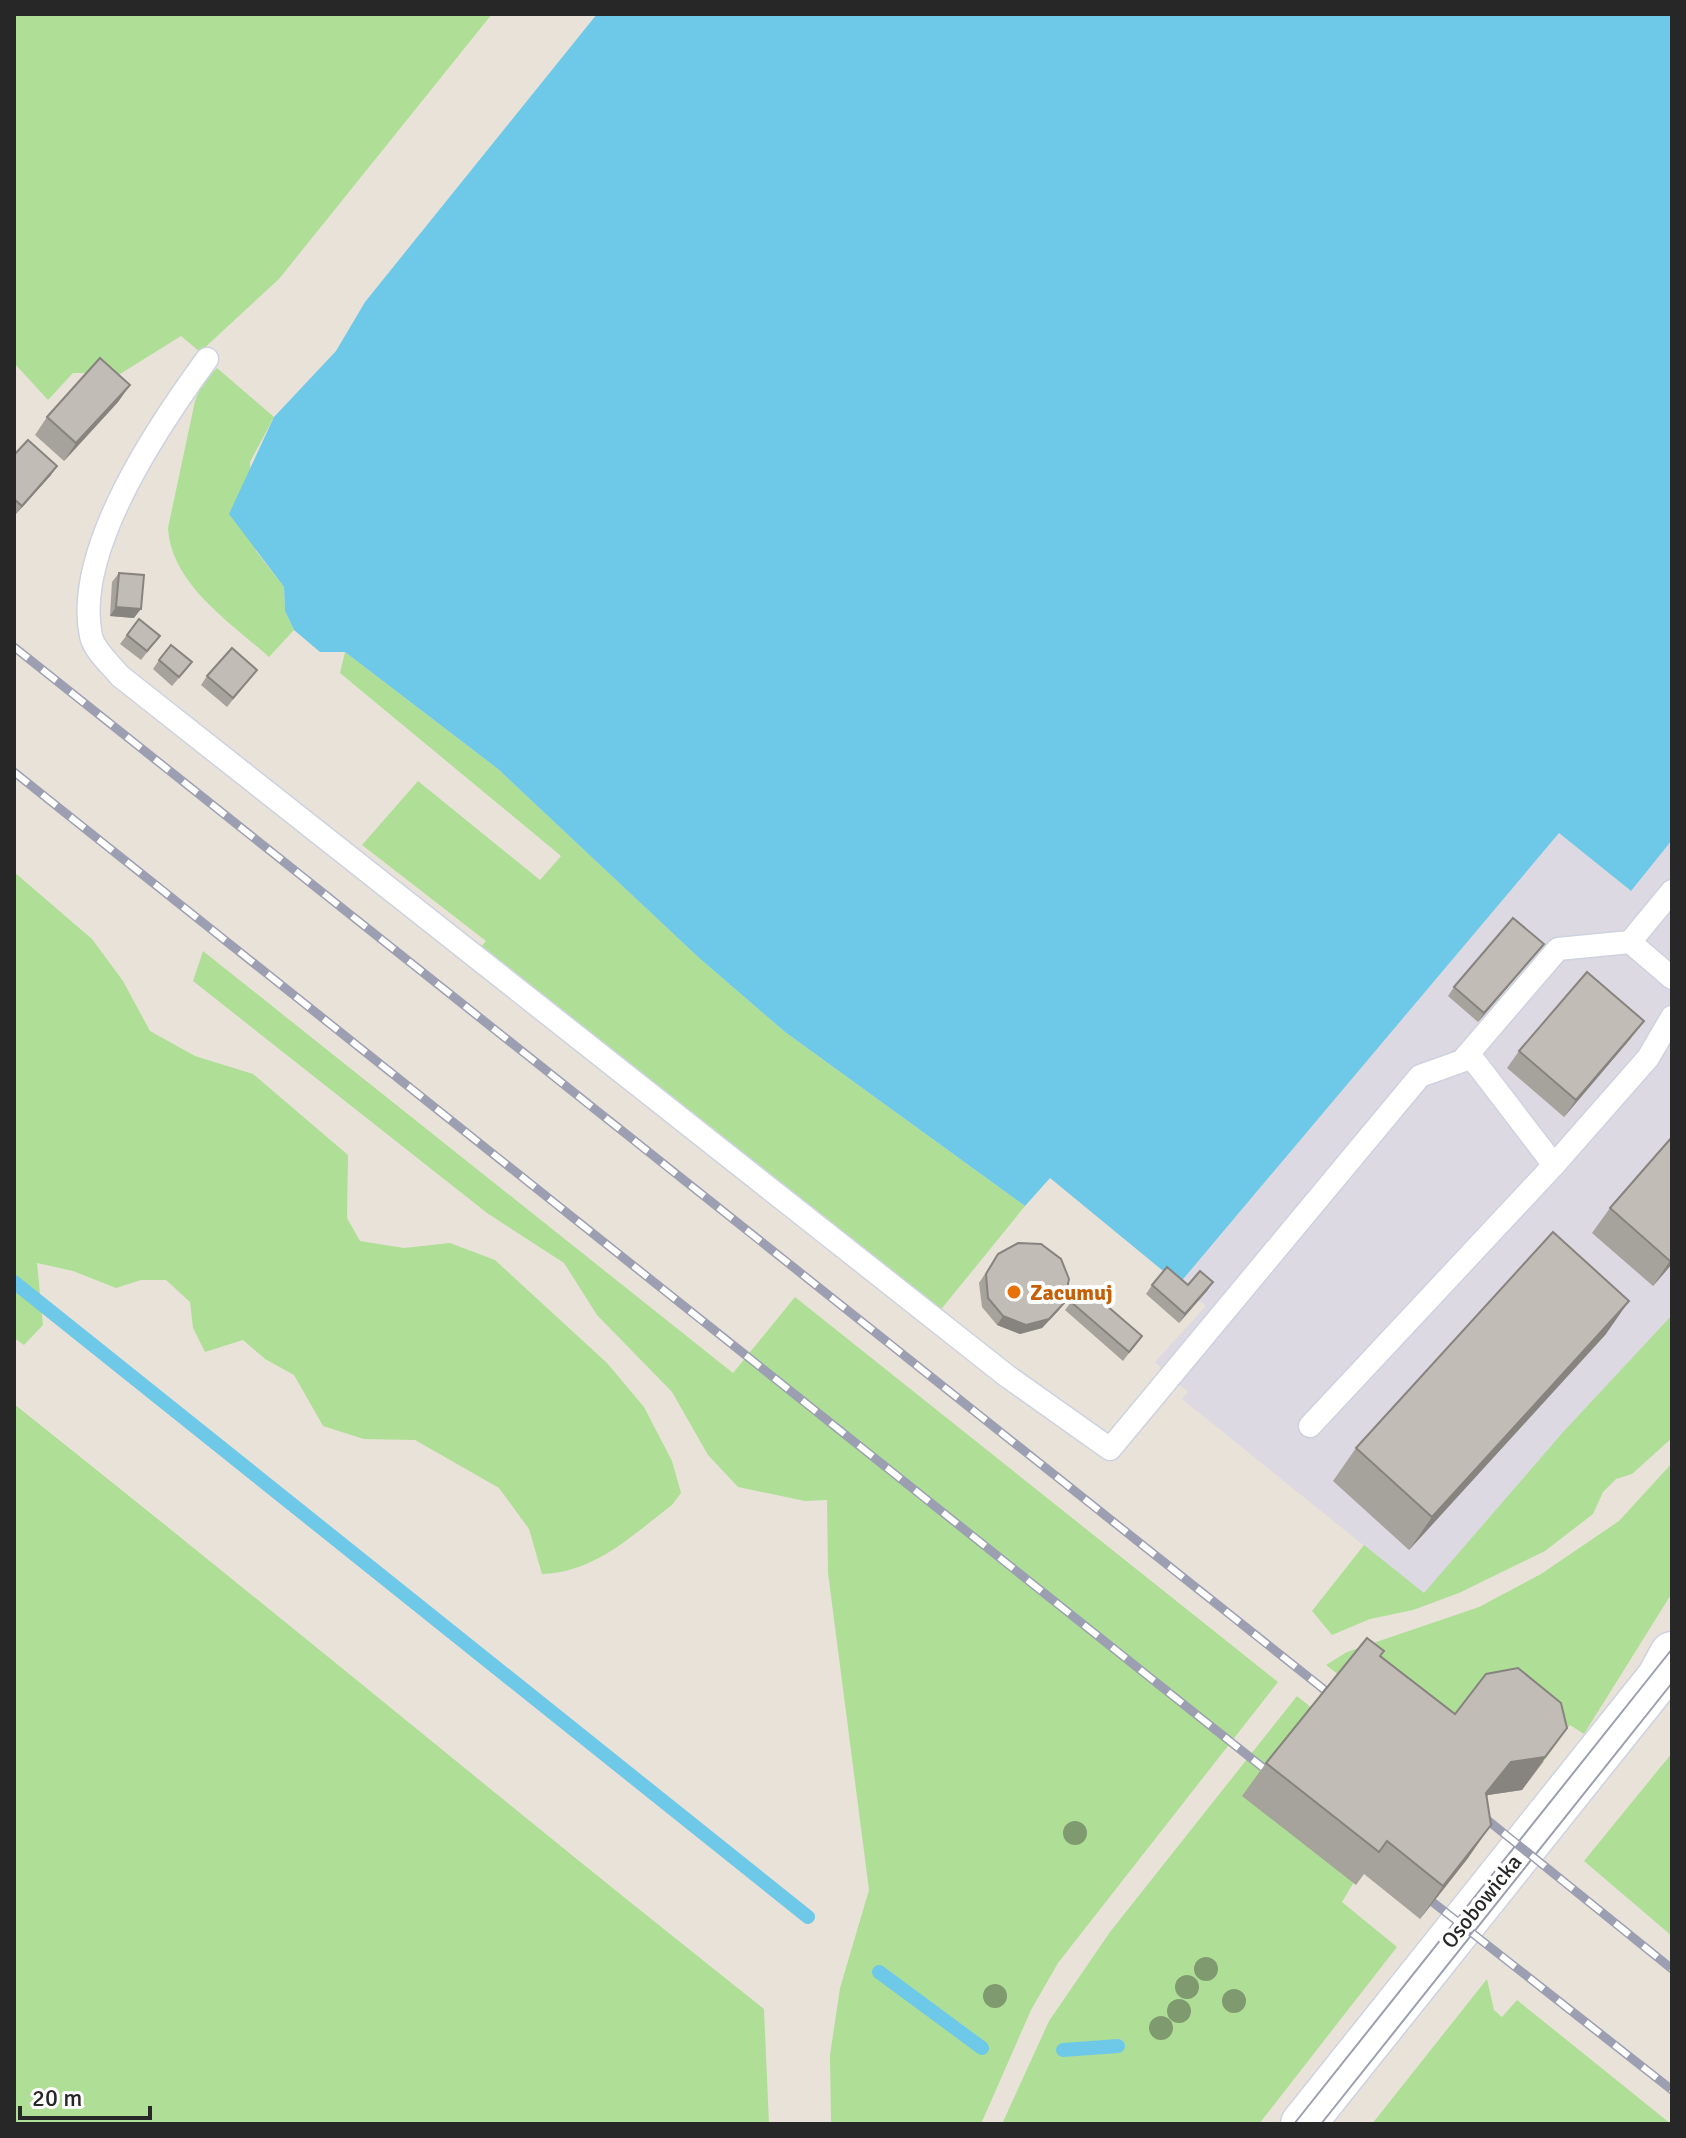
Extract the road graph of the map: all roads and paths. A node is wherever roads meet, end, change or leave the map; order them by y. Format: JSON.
{"nodes":[{"id":1,"x":207,"y":359,"type":"dead end"},
{"id":2,"x":1672,"y":891,"type":"edge"},
{"id":3,"x":1630,"y":942,"type":"junction"},
{"id":4,"x":1672,"y":978,"type":"edge"},
{"id":5,"x":1672,"y":1017,"type":"edge"},
{"id":6,"x":1469,"y":1054,"type":"junction"},
{"id":7,"x":1554,"y":1165,"type":"junction"},
{"id":8,"x":1310,"y":1426,"type":"dead end"},
{"id":9,"x":1668,"y":1666,"type":"edge"},
{"id":10,"x":1303,"y":2124,"type":"edge"}],
"edges":[{"from":1,"to":6,"type":"lane"},
{"from":2,"to":3,"type":"lane"},
{"from":3,"to":4,"type":"lane"},
{"from":3,"to":6,"type":"lane"},
{"from":5,"to":7,"type":"lane"},
{"from":6,"to":7,"type":"lane"},
{"from":7,"to":8,"type":"lane"},
{"from":9,"to":10,"type":"street","name":"Osobowicka"}]}
